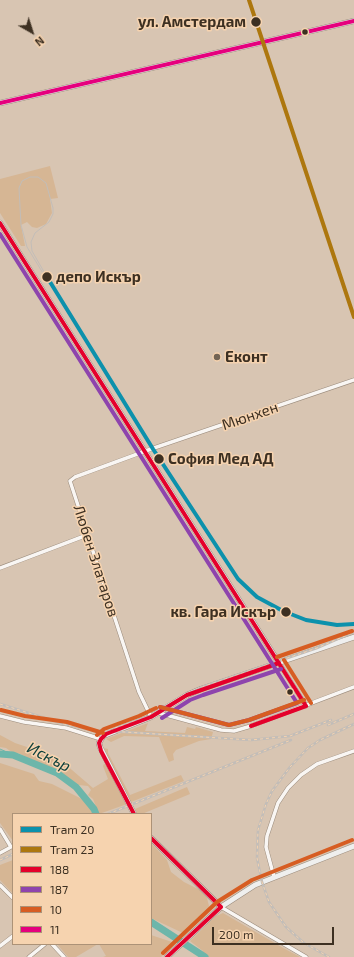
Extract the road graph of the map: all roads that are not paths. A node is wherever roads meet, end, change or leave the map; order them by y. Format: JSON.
{"nodes":[{"id":1,"x":354,"y":21,"type":"edge"},
{"id":2,"x":0,"y":103,"type":"edge"},
{"id":3,"x":0,"y":223,"type":"edge"},
{"id":4,"x":354,"y":380,"type":"edge"},
{"id":5,"x":145,"y":451,"type":"junction"},
{"id":6,"x":87,"y":535,"type":"junction"},
{"id":7,"x":0,"y":568,"type":"edge"},
{"id":8,"x":354,"y":637,"type":"edge"},
{"id":9,"x":279,"y":663,"type":"junction"},
{"id":10,"x":354,"y":687,"type":"edge"},
{"id":11,"x":306,"y":706,"type":"junction"},
{"id":12,"x":159,"y":713,"type":"junction"},
{"id":13,"x":0,"y":716,"type":"edge"},
{"id":14,"x":151,"y":718,"type":"junction"},
{"id":15,"x":101,"y":739,"type":"junction"},
{"id":16,"x":354,"y":751,"type":"edge"},
{"id":17,"x":133,"y":813,"type":"edge"},
{"id":18,"x":0,"y":829,"type":"edge"},
{"id":19,"x":152,"y":839,"type":"edge"},
{"id":20,"x":354,"y":846,"type":"edge"},
{"id":21,"x":0,"y":853,"type":"edge"},
{"id":22,"x":274,"y":877,"type":"junction"},
{"id":23,"x":0,"y":885,"type":"edge"},
{"id":24,"x":12,"y":897,"type":"edge"},
{"id":25,"x":221,"y":907,"type":"junction"},
{"id":26,"x":12,"y":937,"type":"edge"},
{"id":27,"x":45,"y":945,"type":"edge"},
{"id":28,"x":53,"y":945,"type":"edge"},
{"id":29,"x":0,"y":946,"type":"edge"},
{"id":30,"x":29,"y":957,"type":"edge"},
{"id":31,"x":64,"y":957,"type":"edge"},
{"id":32,"x":167,"y":957,"type":"edge"},
{"id":33,"x":306,"y":957,"type":"edge"}],
"edges":[{"from":1,"to":2,"type":"street"},
{"from":3,"to":5,"type":"street"},
{"from":4,"to":5,"type":"street","name":"Мюнхен"},
{"from":5,"to":6,"type":"street","name":"Любен Златаров"},
{"from":5,"to":9,"type":"street"},
{"from":6,"to":7,"type":"street"},
{"from":6,"to":14,"type":"street","name":"Любен Златаров"},
{"from":8,"to":9,"type":"street"},
{"from":9,"to":11,"type":"street"},
{"from":9,"to":12,"type":"street"},
{"from":10,"to":11,"type":"street"},
{"from":11,"to":12,"type":"street"},
{"from":12,"to":14,"type":"street"},
{"from":13,"to":15,"type":"street"},
{"from":14,"to":15,"type":"street"},
{"from":15,"to":17,"type":"street"},
{"from":16,"to":22,"type":"street"},
{"from":18,"to":21,"type":"street"},
{"from":19,"to":25,"type":"street"},
{"from":20,"to":22,"type":"street"},
{"from":22,"to":25,"type":"street"},
{"from":23,"to":24,"type":"street"},
{"from":25,"to":32,"type":"street"},
{"from":25,"to":33,"type":"street"},
{"from":26,"to":29,"type":"street"},
{"from":27,"to":30,"type":"street"},
{"from":28,"to":31,"type":"street"}]}
